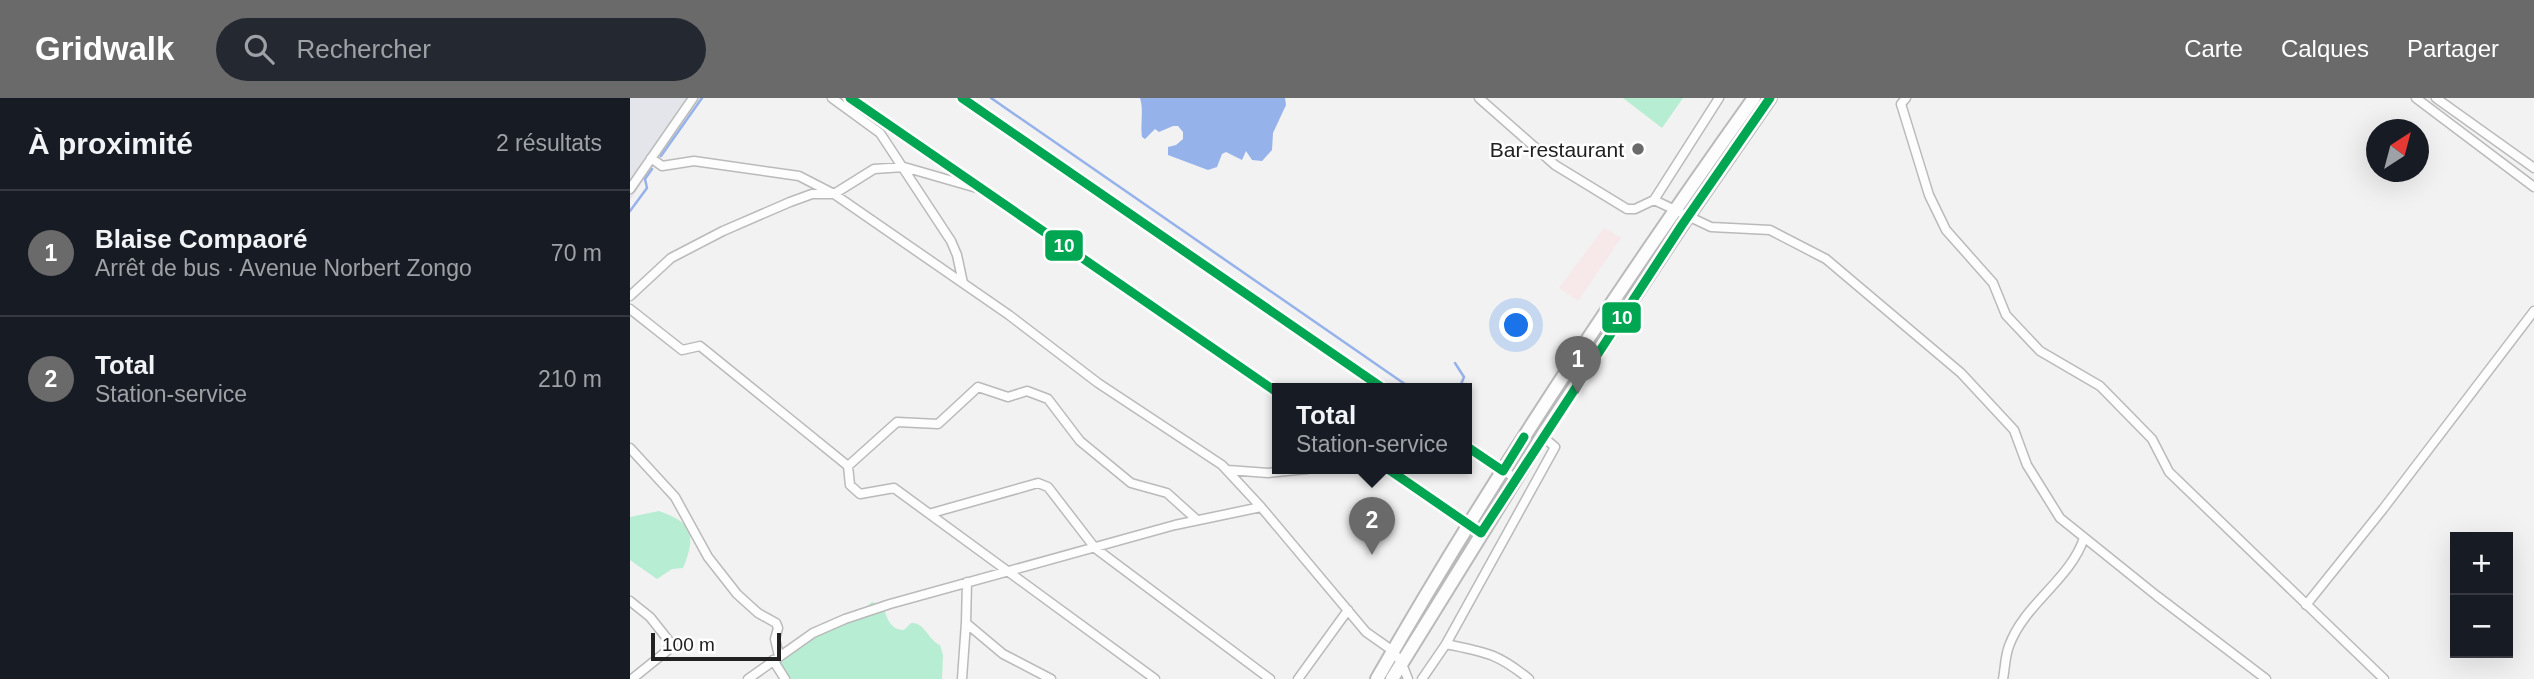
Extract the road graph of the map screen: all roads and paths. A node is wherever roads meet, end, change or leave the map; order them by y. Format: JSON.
{"nodes":[{"id":1,"x":693,"y":98,"type":"edge"},
{"id":2,"x":832,"y":98,"type":"edge"},
{"id":3,"x":850,"y":98,"type":"edge"},
{"id":4,"x":961,"y":98,"type":"edge"},
{"id":5,"x":1479,"y":98,"type":"edge"},
{"id":6,"x":1719,"y":98,"type":"edge"},
{"id":7,"x":1754,"y":98,"type":"edge"},
{"id":8,"x":1770,"y":98,"type":"edge"},
{"id":9,"x":1906,"y":98,"type":"edge"},
{"id":10,"x":2416,"y":98,"type":"edge"},
{"id":11,"x":2436,"y":98,"type":"edge"},
{"id":12,"x":651,"y":159,"type":"junction"},
{"id":13,"x":904,"y":167,"type":"junction"},
{"id":14,"x":2534,"y":168,"type":"edge"},
{"id":15,"x":2534,"y":187,"type":"edge"},
{"id":16,"x":630,"y":189,"type":"edge"},
{"id":17,"x":983,"y":190,"type":"junction"},
{"id":18,"x":834,"y":194,"type":"junction"},
{"id":19,"x":1654,"y":200,"type":"junction"},
{"id":20,"x":1675,"y":209,"type":"junction"},
{"id":21,"x":1688,"y":216,"type":"junction"},
{"id":22,"x":962,"y":283,"type":"junction"},
{"id":23,"x":630,"y":296,"type":"edge"},
{"id":24,"x":630,"y":309,"type":"edge"},
{"id":25,"x":2534,"y":311,"type":"edge"},
{"id":26,"x":1375,"y":383,"type":"edge"},
{"id":27,"x":1272,"y":389,"type":"edge"},
{"id":28,"x":1542,"y":436,"type":"junction"},
{"id":29,"x":630,"y":448,"type":"edge"},
{"id":30,"x":1472,"y":450,"type":"edge"},
{"id":31,"x":848,"y":466,"type":"junction"},
{"id":32,"x":1228,"y":470,"type":"junction"},
{"id":33,"x":1503,"y":471,"type":"junction"},
{"id":34,"x":1272,"y":473,"type":"edge"},
{"id":35,"x":1395,"y":474,"type":"edge"},
{"id":36,"x":1515,"y":478,"type":"junction"},
{"id":37,"x":1261,"y":507,"type":"junction"},
{"id":38,"x":932,"y":513,"type":"junction"},
{"id":39,"x":1197,"y":520,"type":"junction"},
{"id":40,"x":1469,"y":525,"type":"junction"},
{"id":41,"x":1481,"y":533,"type":"junction"},
{"id":42,"x":2084,"y":538,"type":"junction"},
{"id":43,"x":1094,"y":548,"type":"junction"},
{"id":44,"x":1006,"y":571,"type":"junction"},
{"id":45,"x":967,"y":582,"type":"junction"},
{"id":46,"x":630,"y":601,"type":"edge"},
{"id":47,"x":2306,"y":605,"type":"junction"},
{"id":48,"x":1348,"y":610,"type":"junction"},
{"id":49,"x":966,"y":624,"type":"junction"},
{"id":50,"x":1446,"y":644,"type":"junction"},
{"id":51,"x":1393,"y":651,"type":"junction"},
{"id":52,"x":776,"y":658,"type":"junction"},
{"id":53,"x":1402,"y":664,"type":"junction"},
{"id":54,"x":632,"y":679,"type":"edge"},
{"id":55,"x":748,"y":679,"type":"edge"},
{"id":56,"x":785,"y":679,"type":"edge"},
{"id":57,"x":962,"y":679,"type":"edge"},
{"id":58,"x":1051,"y":679,"type":"edge"},
{"id":59,"x":1155,"y":679,"type":"edge"},
{"id":60,"x":1270,"y":679,"type":"edge"},
{"id":61,"x":1298,"y":679,"type":"edge"},
{"id":62,"x":1377,"y":679,"type":"edge"},
{"id":63,"x":1392,"y":679,"type":"edge"},
{"id":64,"x":1408,"y":679,"type":"edge"},
{"id":65,"x":1422,"y":679,"type":"edge"},
{"id":66,"x":1529,"y":679,"type":"edge"},
{"id":67,"x":2003,"y":679,"type":"edge"},
{"id":68,"x":2266,"y":679,"type":"edge"},
{"id":69,"x":2384,"y":679,"type":"edge"}],
"edges":[{"from":1,"to":12,"type":"street"},
{"from":2,"to":13,"type":"street"},
{"from":3,"to":17,"type":"street"},
{"from":4,"to":26,"type":"street"},
{"from":5,"to":19,"type":"street"},
{"from":6,"to":19,"type":"street"},
{"from":7,"to":20,"type":"main road"},
{"from":8,"to":21,"type":"main road"},
{"from":9,"to":47,"type":"street"},
{"from":10,"to":15,"type":"street"},
{"from":11,"to":14,"type":"street"},
{"from":12,"to":16,"type":"street"},
{"from":12,"to":18,"type":"street"},
{"from":13,"to":17,"type":"street"},
{"from":13,"to":18,"type":"street"},
{"from":13,"to":22,"type":"street"},
{"from":17,"to":27,"type":"street"},
{"from":18,"to":22,"type":"street"},
{"from":18,"to":23,"type":"street"},
{"from":19,"to":20,"type":"street"},
{"from":20,"to":21,"type":"street"},
{"from":20,"to":33,"type":"main road"},
{"from":21,"to":28,"type":"main road"},
{"from":21,"to":42,"type":"street"},
{"from":22,"to":32,"type":"street"},
{"from":24,"to":31,"type":"street"},
{"from":25,"to":47,"type":"street"},
{"from":28,"to":36,"type":"main road"},
{"from":28,"to":50,"type":"street"},
{"from":29,"to":52,"type":"street"},
{"from":30,"to":33,"type":"street"},
{"from":31,"to":38,"type":"street"},
{"from":31,"to":39,"type":"street"},
{"from":32,"to":34,"type":"street"},
{"from":32,"to":37,"type":"street"},
{"from":33,"to":36,"type":"street"},
{"from":33,"to":40,"type":"main road"},
{"from":35,"to":40,"type":"street"},
{"from":36,"to":41,"type":"main road"},
{"from":37,"to":39,"type":"street"},
{"from":37,"to":48,"type":"street"},
{"from":38,"to":43,"type":"street"},
{"from":38,"to":44,"type":"street"},
{"from":39,"to":43,"type":"street"},
{"from":40,"to":41,"type":"street"},
{"from":40,"to":51,"type":"main road"},
{"from":41,"to":53,"type":"main road"},
{"from":42,"to":67,"type":"street"},
{"from":42,"to":68,"type":"street"},
{"from":43,"to":44,"type":"street"},
{"from":43,"to":60,"type":"street"},
{"from":44,"to":45,"type":"street"},
{"from":44,"to":59,"type":"street"},
{"from":45,"to":49,"type":"street"},
{"from":45,"to":52,"type":"street"},
{"from":46,"to":54,"type":"street"},
{"from":47,"to":69,"type":"street"},
{"from":48,"to":51,"type":"street"},
{"from":48,"to":61,"type":"street"},
{"from":49,"to":57,"type":"street"},
{"from":49,"to":58,"type":"street"},
{"from":50,"to":65,"type":"street"},
{"from":50,"to":66,"type":"street"},
{"from":51,"to":53,"type":"street"},
{"from":51,"to":62,"type":"main road"},
{"from":52,"to":55,"type":"street"},
{"from":52,"to":56,"type":"street"},
{"from":53,"to":63,"type":"main road"},
{"from":53,"to":64,"type":"street"}]}
